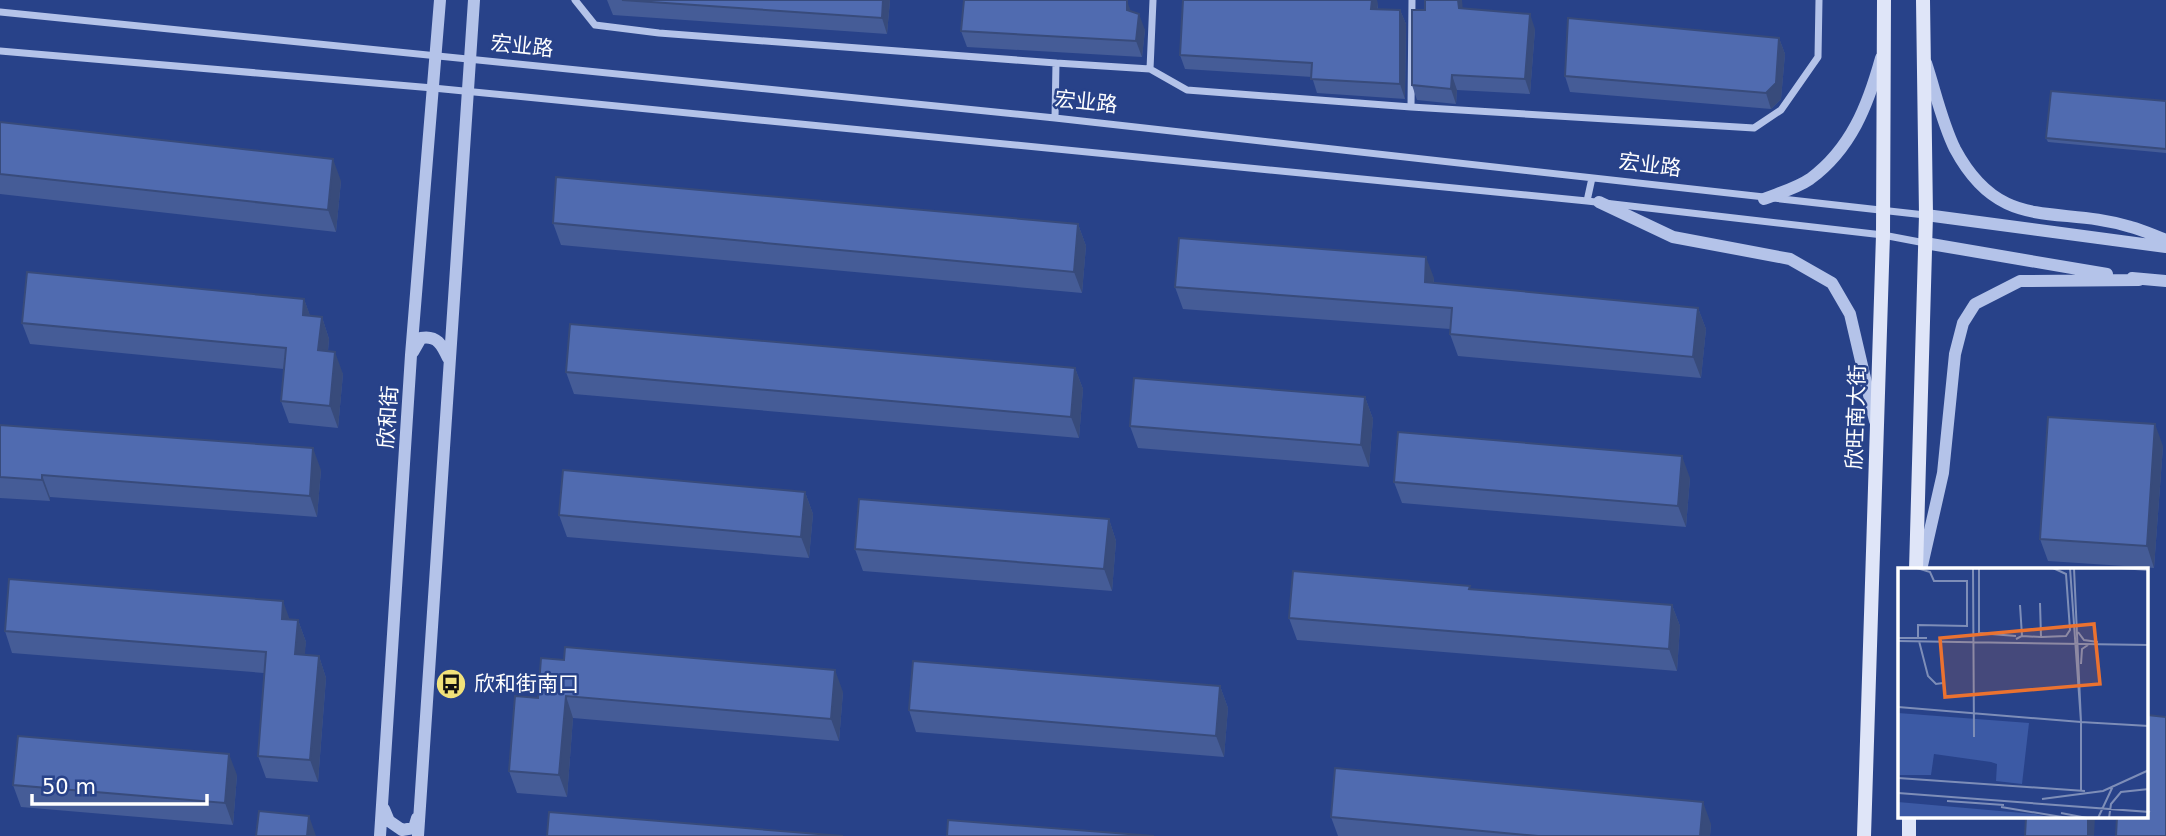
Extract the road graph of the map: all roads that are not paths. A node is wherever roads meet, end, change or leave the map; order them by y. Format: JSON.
{"nodes":[{"id":1,"x":440,"y":0,"type":"edge"},
{"id":2,"x":474,"y":0,"type":"edge"},
{"id":3,"x":575,"y":0,"type":"edge"},
{"id":4,"x":1153,"y":0,"type":"edge"},
{"id":5,"x":1412,"y":0,"type":"edge"},
{"id":6,"x":1819,"y":0,"type":"edge"},
{"id":7,"x":1884,"y":0,"type":"edge"},
{"id":8,"x":1923,"y":0,"type":"edge"},
{"id":9,"x":0,"y":12,"type":"edge"},
{"id":10,"x":1884,"y":48,"type":"junction"},
{"id":11,"x":0,"y":51,"type":"edge"},
{"id":12,"x":1922,"y":52,"type":"junction"},
{"id":13,"x":436,"y":55,"type":"junction"},
{"id":14,"x":470,"y":60,"type":"junction"},
{"id":15,"x":1056,"y":63,"type":"junction"},
{"id":16,"x":1150,"y":69,"type":"junction"},
{"id":17,"x":433,"y":88,"type":"junction"},
{"id":18,"x":467,"y":93,"type":"junction"},
{"id":19,"x":1411,"y":107,"type":"junction"},
{"id":20,"x":1055,"y":118,"type":"junction"},
{"id":21,"x":1591,"y":178,"type":"junction"},
{"id":22,"x":1765,"y":199,"type":"junction"},
{"id":23,"x":1593,"y":202,"type":"junction"},
{"id":24,"x":1883,"y":209,"type":"junction"},
{"id":25,"x":1926,"y":215,"type":"junction"},
{"id":26,"x":1883,"y":235,"type":"junction"},
{"id":27,"x":2166,"y":240,"type":"edge"},
{"id":28,"x":1925,"y":243,"type":"junction"},
{"id":29,"x":2166,"y":247,"type":"edge"},
{"id":30,"x":2139,"y":280,"type":"junction"},
{"id":31,"x":2166,"y":281,"type":"edge"},
{"id":32,"x":411,"y":355,"type":"junction"},
{"id":33,"x":449,"y":358,"type":"junction"},
{"id":34,"x":1877,"y":429,"type":"junction"},
{"id":35,"x":1918,"y":568,"type":"edge"},
{"id":36,"x":1919,"y":568,"type":"edge"},
{"id":37,"x":383,"y":805,"type":"junction"},
{"id":38,"x":420,"y":810,"type":"junction"},
{"id":39,"x":1909,"y":818,"type":"edge"},
{"id":40,"x":380,"y":836,"type":"edge"},
{"id":41,"x":418,"y":836,"type":"edge"},
{"id":42,"x":1864,"y":836,"type":"edge"},
{"id":43,"x":1909,"y":836,"type":"edge"}],
"edges":[{"from":1,"to":13,"type":"street","name":"欣和街"},
{"from":2,"to":14,"type":"street"},
{"from":3,"to":15,"type":"street"},
{"from":4,"to":16,"type":"street"},
{"from":5,"to":19,"type":"street"},
{"from":6,"to":19,"type":"street"},
{"from":7,"to":10,"type":"main road","name":"欣旺南大街"},
{"from":8,"to":12,"type":"main road"},
{"from":9,"to":13,"type":"street","name":"宏业路"},
{"from":10,"to":22,"type":"street"},
{"from":10,"to":24,"type":"main road","name":"欣旺南大街"},
{"from":11,"to":17,"type":"street","name":"宏业路"},
{"from":12,"to":25,"type":"main road"},
{"from":12,"to":27,"type":"street"},
{"from":13,"to":14,"type":"street","name":"宏业路"},
{"from":13,"to":17,"type":"street","name":"欣和街"},
{"from":14,"to":18,"type":"street"},
{"from":14,"to":20,"type":"street","name":"宏业路"},
{"from":15,"to":16,"type":"street"},
{"from":15,"to":20,"type":"street"},
{"from":16,"to":19,"type":"street"},
{"from":17,"to":18,"type":"street","name":"宏业路"},
{"from":17,"to":32,"type":"street","name":"欣和街"},
{"from":18,"to":23,"type":"street","name":"宏业路"},
{"from":18,"to":33,"type":"street"},
{"from":20,"to":21,"type":"street","name":"宏业路"},
{"from":21,"to":22,"type":"street","name":"宏业路"},
{"from":21,"to":23,"type":"street"},
{"from":22,"to":24,"type":"street","name":"宏业路"},
{"from":23,"to":26,"type":"street","name":"宏业路"},
{"from":23,"to":34,"type":"street"},
{"from":24,"to":25,"type":"street","name":"宏业路"},
{"from":24,"to":26,"type":"main road","name":"欣旺南大街"},
{"from":25,"to":28,"type":"main road"},
{"from":25,"to":29,"type":"street","name":"宏业路"},
{"from":26,"to":28,"type":"street","name":"宏业路"},
{"from":26,"to":34,"type":"main road","name":"欣旺南大街"},
{"from":28,"to":30,"type":"street","name":"宏业路"},
{"from":28,"to":35,"type":"main road"},
{"from":30,"to":31,"type":"street","name":"宏业路"},
{"from":30,"to":36,"type":"street"},
{"from":32,"to":33,"type":"street"},
{"from":32,"to":37,"type":"street","name":"欣和街"},
{"from":33,"to":38,"type":"street"},
{"from":34,"to":42,"type":"main road","name":"欣旺南大街"},
{"from":37,"to":38,"type":"street"},
{"from":37,"to":40,"type":"street","name":"欣和街"},
{"from":38,"to":41,"type":"street"},
{"from":39,"to":43,"type":"main road"}]}
